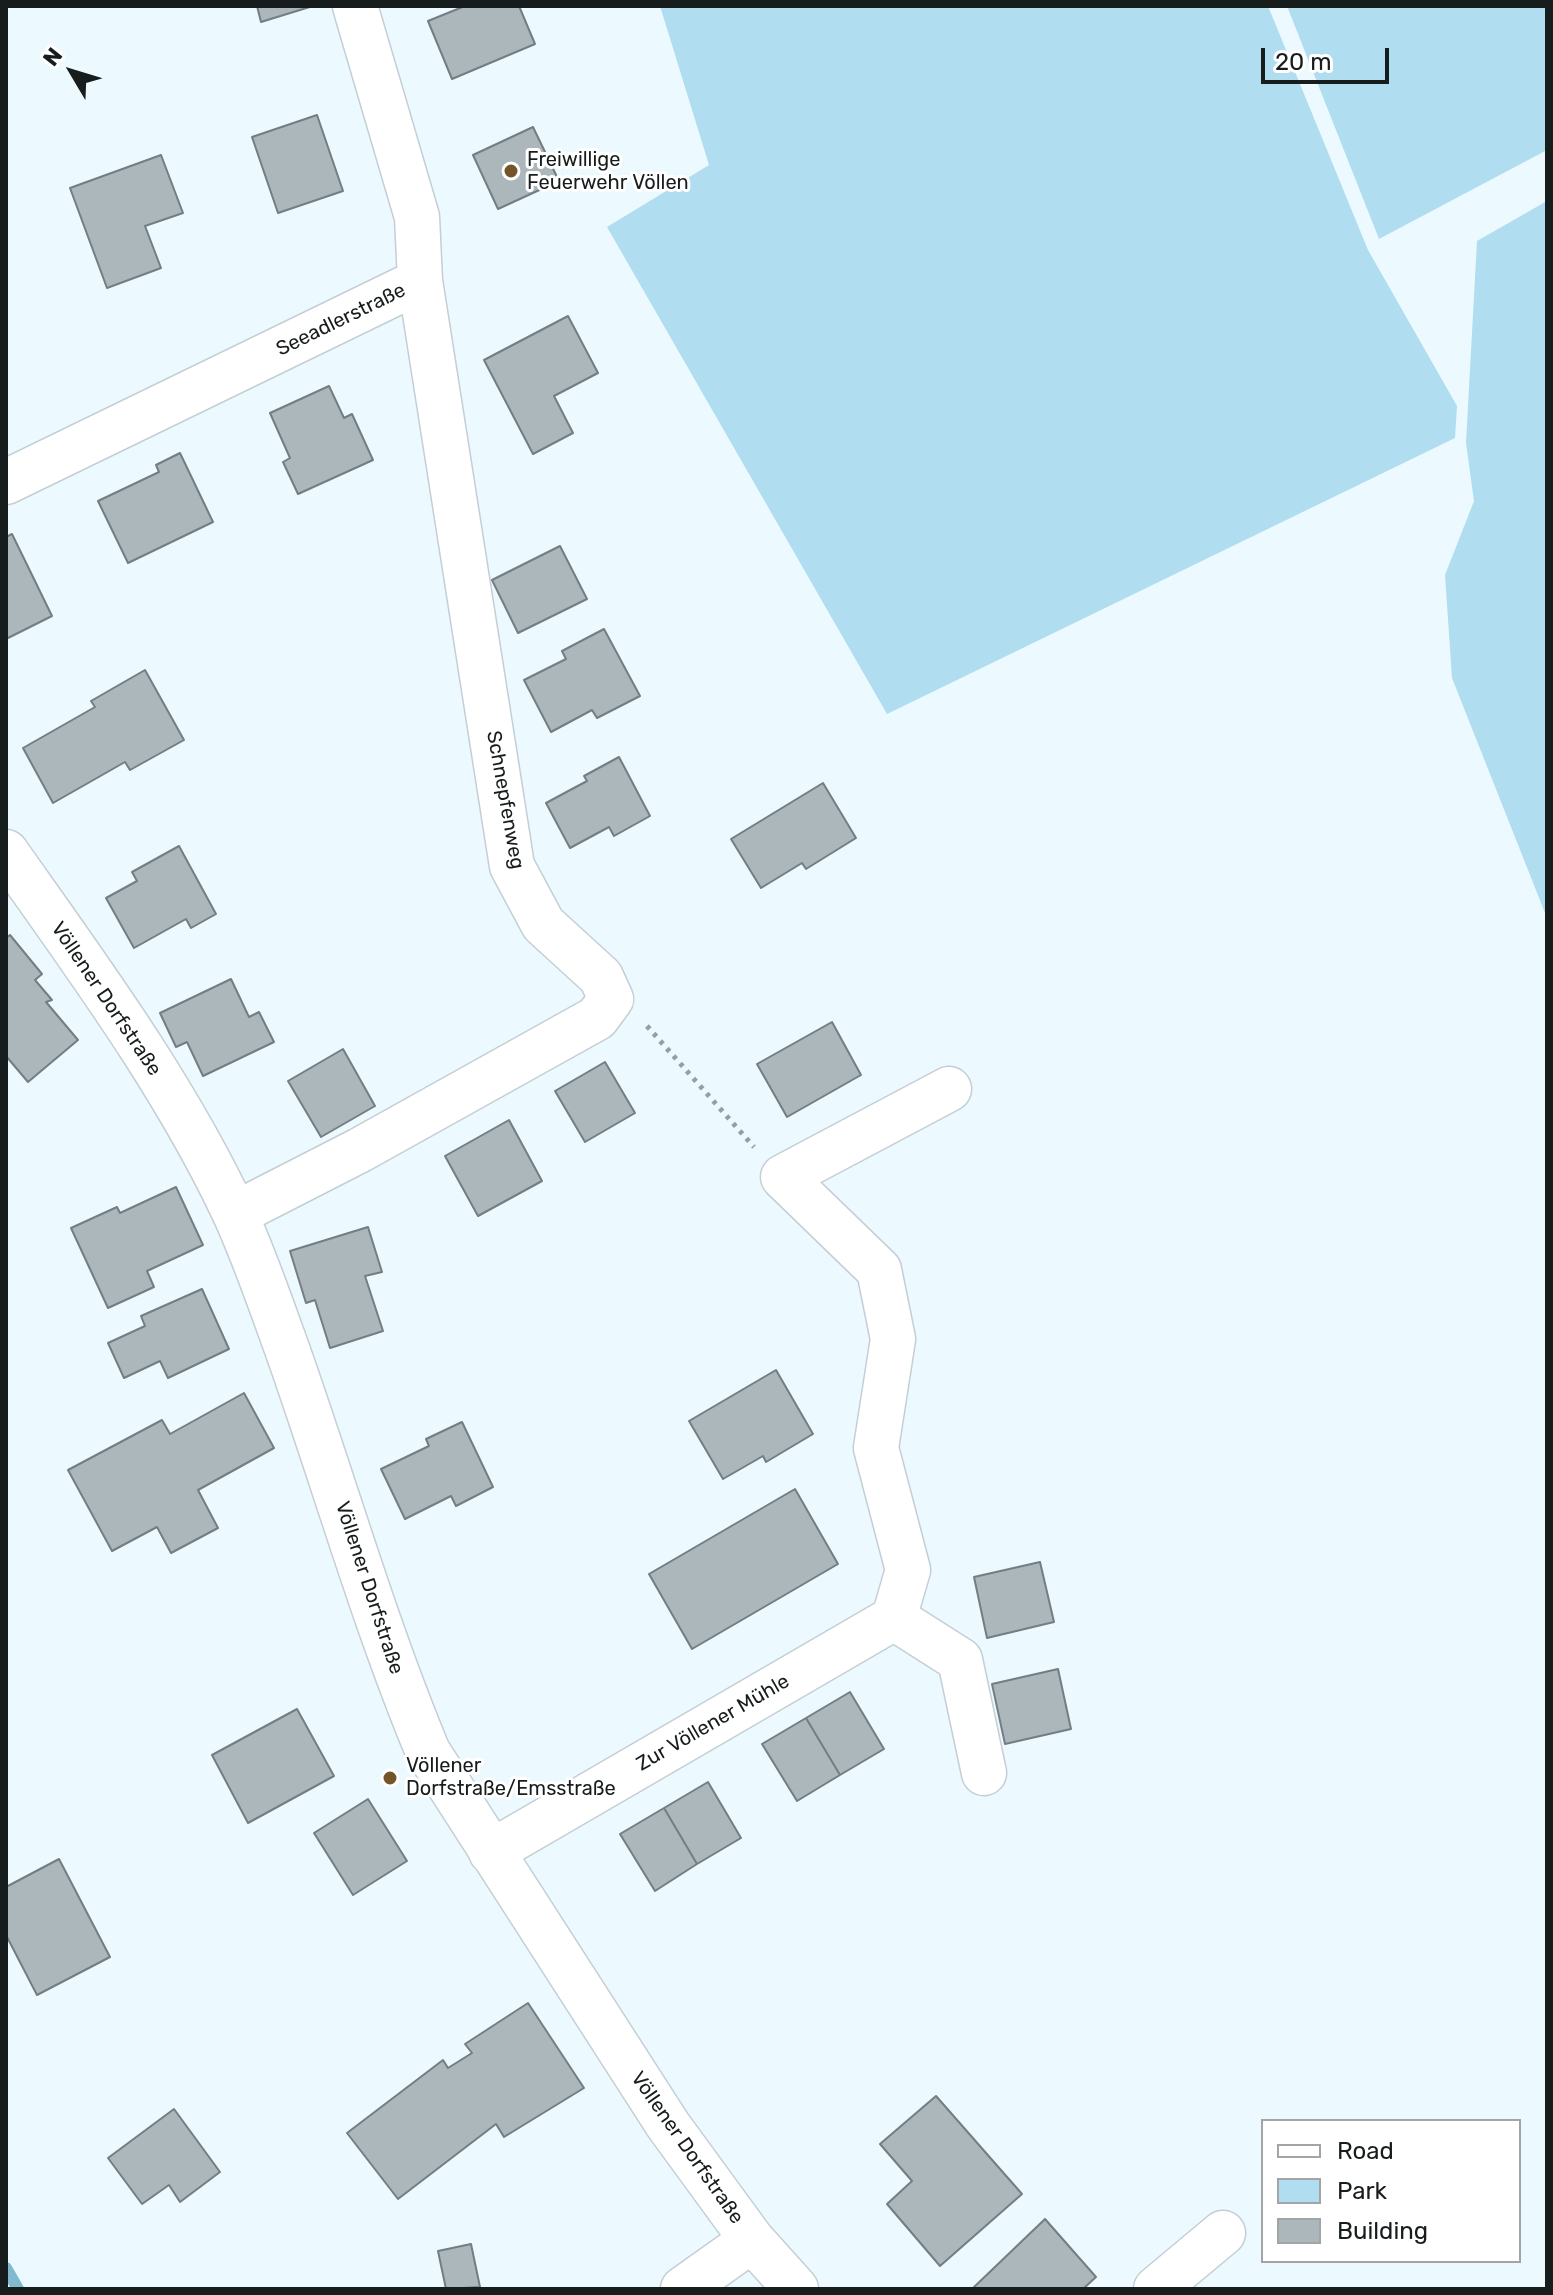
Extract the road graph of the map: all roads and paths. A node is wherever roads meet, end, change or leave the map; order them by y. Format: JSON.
{"nodes":[{"id":1,"x":355,"y":6,"type":"edge"},
{"id":2,"x":420,"y":281,"type":"junction"},
{"id":3,"x":6,"y":482,"type":"edge"},
{"id":4,"x":6,"y":852,"type":"edge"},
{"id":5,"x":611,"y":999,"type":"junction"},
{"id":6,"x":949,"y":1089,"type":"dead end"},
{"id":7,"x":783,"y":1177,"type":"junction"},
{"id":8,"x":235,"y":1214,"type":"junction"},
{"id":9,"x":894,"y":1618,"type":"junction"},
{"id":10,"x":984,"y":1773,"type":"dead end"},
{"id":11,"x":491,"y":1852,"type":"junction"},
{"id":12,"x":1223,"y":2233,"type":"dead end"},
{"id":13,"x":752,"y":2240,"type":"junction"},
{"id":14,"x":683,"y":2289,"type":"edge"},
{"id":15,"x":796,"y":2289,"type":"edge"},
{"id":16,"x":1156,"y":2289,"type":"edge"}],
"edges":[{"from":1,"to":2,"type":"street","name":"Seeadlerstraße"},
{"from":2,"to":3,"type":"street","name":"Seeadlerstraße"},
{"from":2,"to":5,"type":"street","name":"Schnepfenweg"},
{"from":4,"to":8,"type":"street","name":"Völlener Dorfstraße"},
{"from":5,"to":7,"type":"path"},
{"from":5,"to":8,"type":"street"},
{"from":6,"to":7,"type":"street"},
{"from":7,"to":9,"type":"street"},
{"from":8,"to":11,"type":"street","name":"Völlener Dorfstraße"},
{"from":9,"to":10,"type":"street"},
{"from":9,"to":11,"type":"street","name":"Zur Völlener Mühle"},
{"from":11,"to":13,"type":"street","name":"Völlener Dorfstraße"},
{"from":12,"to":16,"type":"street"},
{"from":13,"to":14,"type":"street"},
{"from":13,"to":15,"type":"street","name":"Völlener Dorfstraße"}]}
